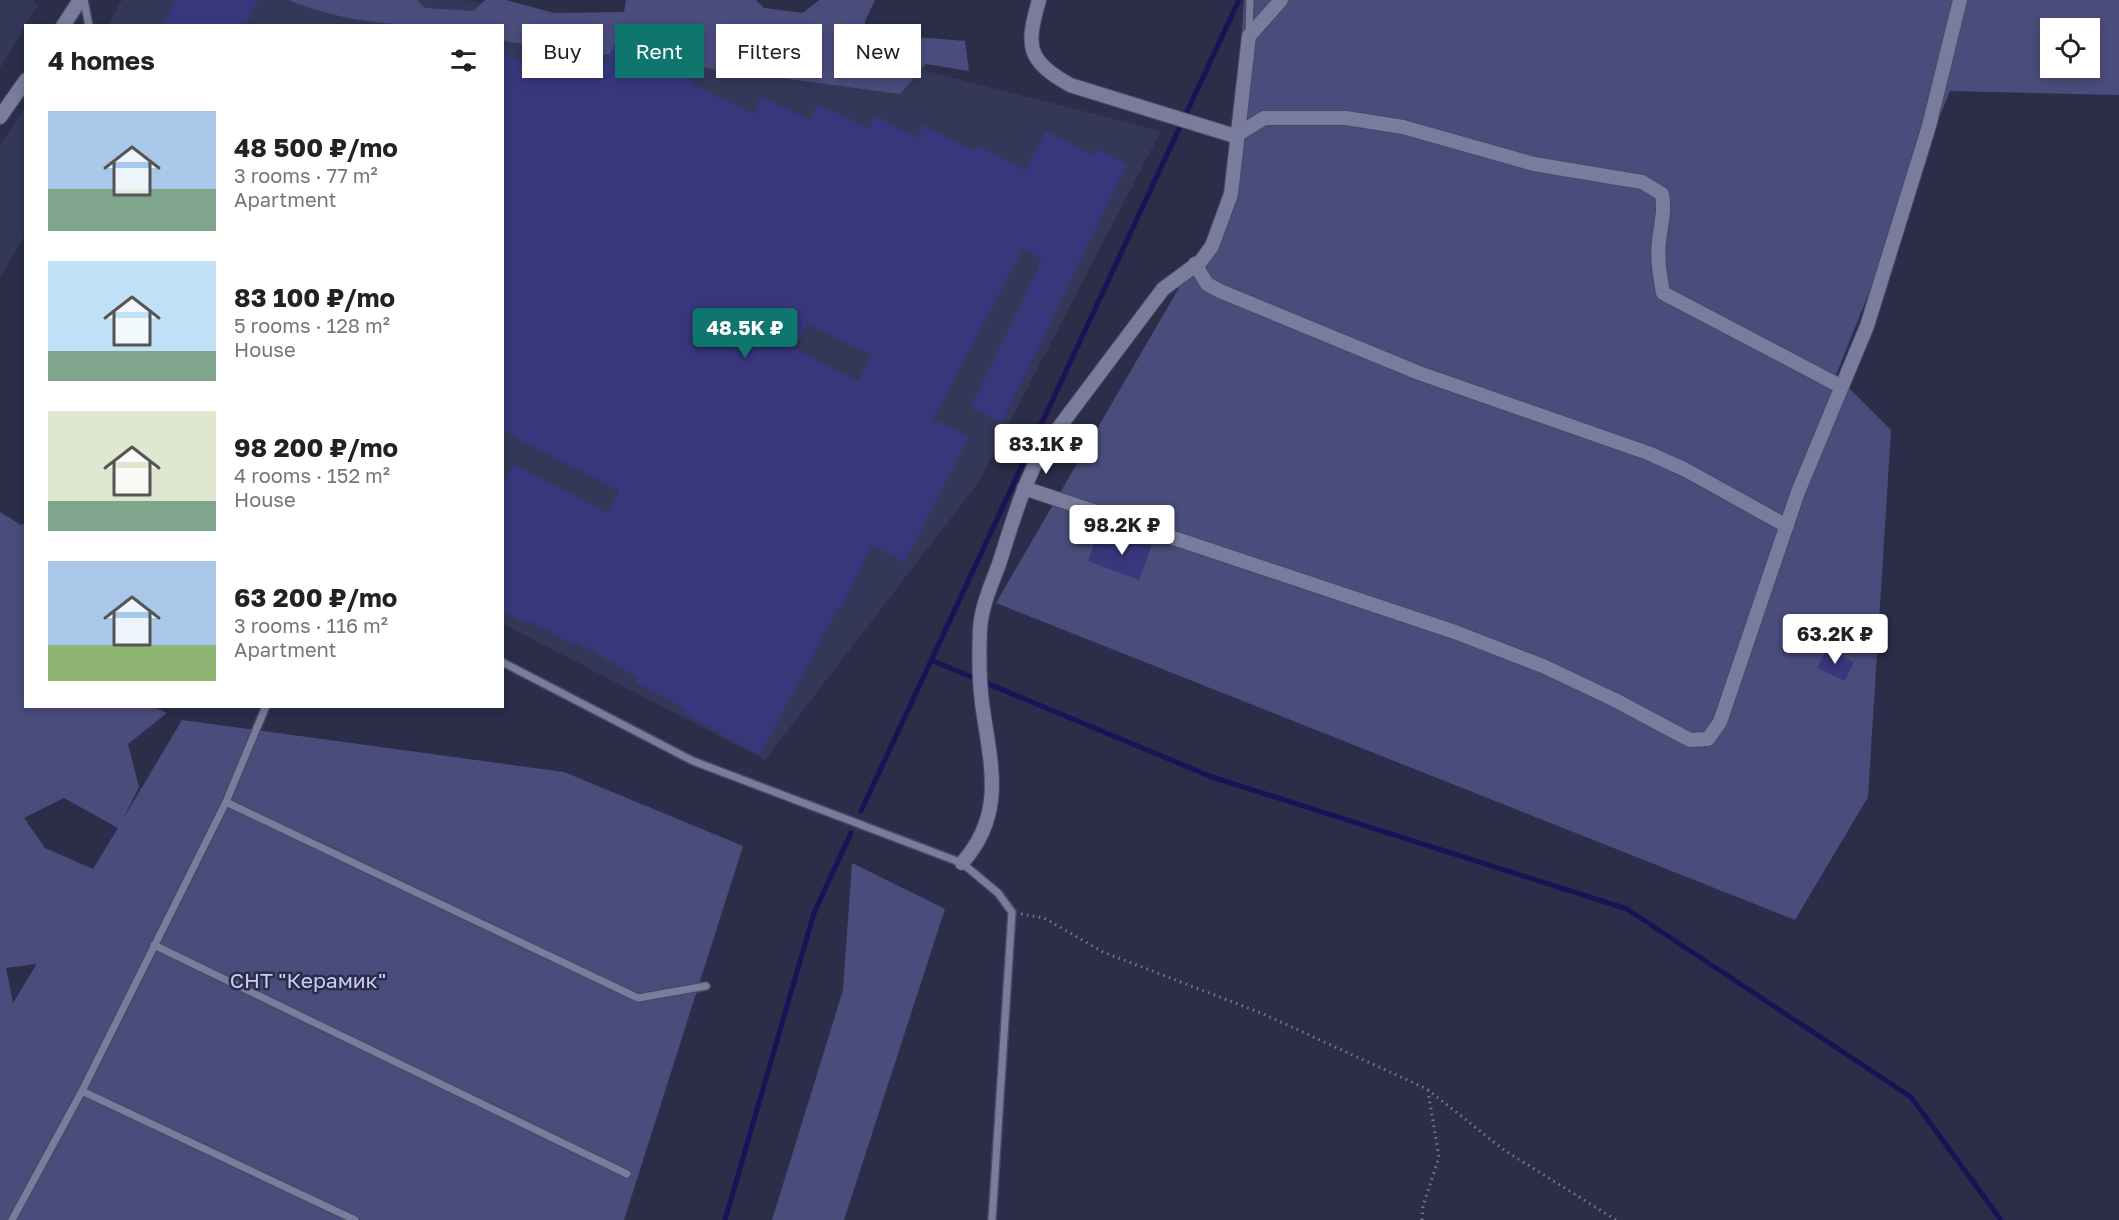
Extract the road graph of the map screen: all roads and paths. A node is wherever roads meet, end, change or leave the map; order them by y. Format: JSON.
{"nodes":[{"id":1,"x":82,"y":0,"type":"edge"},
{"id":2,"x":1039,"y":0,"type":"edge"},
{"id":3,"x":1250,"y":0,"type":"edge"},
{"id":4,"x":1281,"y":0,"type":"edge"},
{"id":5,"x":1960,"y":0,"type":"edge"},
{"id":6,"x":64,"y":24,"type":"edge"},
{"id":7,"x":88,"y":24,"type":"edge"},
{"id":8,"x":1249,"y":36,"type":"junction"},
{"id":9,"x":24,"y":83,"type":"edge"},
{"id":10,"x":0,"y":117,"type":"edge"},
{"id":11,"x":1235,"y":136,"type":"junction"},
{"id":12,"x":1195,"y":264,"type":"junction"},
{"id":13,"x":1842,"y":387,"type":"junction"},
{"id":14,"x":1024,"y":488,"type":"junction"},
{"id":15,"x":1787,"y":526,"type":"junction"},
{"id":16,"x":504,"y":663,"type":"edge"},
{"id":17,"x":265,"y":708,"type":"edge"},
{"id":18,"x":226,"y":802,"type":"junction"},
{"id":19,"x":962,"y":862,"type":"junction"},
{"id":20,"x":1012,"y":912,"type":"junction"},
{"id":21,"x":153,"y":945,"type":"junction"},
{"id":22,"x":706,"y":986,"type":"dead end"},
{"id":23,"x":1427,"y":1089,"type":"junction"},
{"id":24,"x":82,"y":1090,"type":"junction"},
{"id":25,"x":627,"y":1174,"type":"dead end"},
{"id":26,"x":12,"y":1220,"type":"edge"},
{"id":27,"x":355,"y":1220,"type":"edge"},
{"id":28,"x":993,"y":1220,"type":"edge"},
{"id":29,"x":1422,"y":1220,"type":"edge"},
{"id":30,"x":1616,"y":1220,"type":"edge"}],
"edges":[{"from":1,"to":6,"type":"street"},
{"from":1,"to":7,"type":"lane"},
{"from":2,"to":11,"type":"street"},
{"from":3,"to":8,"type":"lane"},
{"from":4,"to":8,"type":"street"},
{"from":5,"to":13,"type":"street"},
{"from":8,"to":11,"type":"street"},
{"from":9,"to":10,"type":"street"},
{"from":11,"to":12,"type":"street"},
{"from":11,"to":13,"type":"street"},
{"from":12,"to":14,"type":"street"},
{"from":12,"to":15,"type":"street"},
{"from":13,"to":15,"type":"street"},
{"from":14,"to":15,"type":"street"},
{"from":14,"to":19,"type":"street"},
{"from":16,"to":19,"type":"lane"},
{"from":17,"to":18,"type":"lane"},
{"from":18,"to":21,"type":"lane"},
{"from":18,"to":22,"type":"lane"},
{"from":19,"to":20,"type":"lane"},
{"from":20,"to":23,"type":"path"},
{"from":20,"to":28,"type":"lane"},
{"from":21,"to":24,"type":"lane"},
{"from":21,"to":25,"type":"lane"},
{"from":23,"to":29,"type":"path"},
{"from":23,"to":30,"type":"path"},
{"from":24,"to":26,"type":"lane"},
{"from":24,"to":27,"type":"lane"}]}
